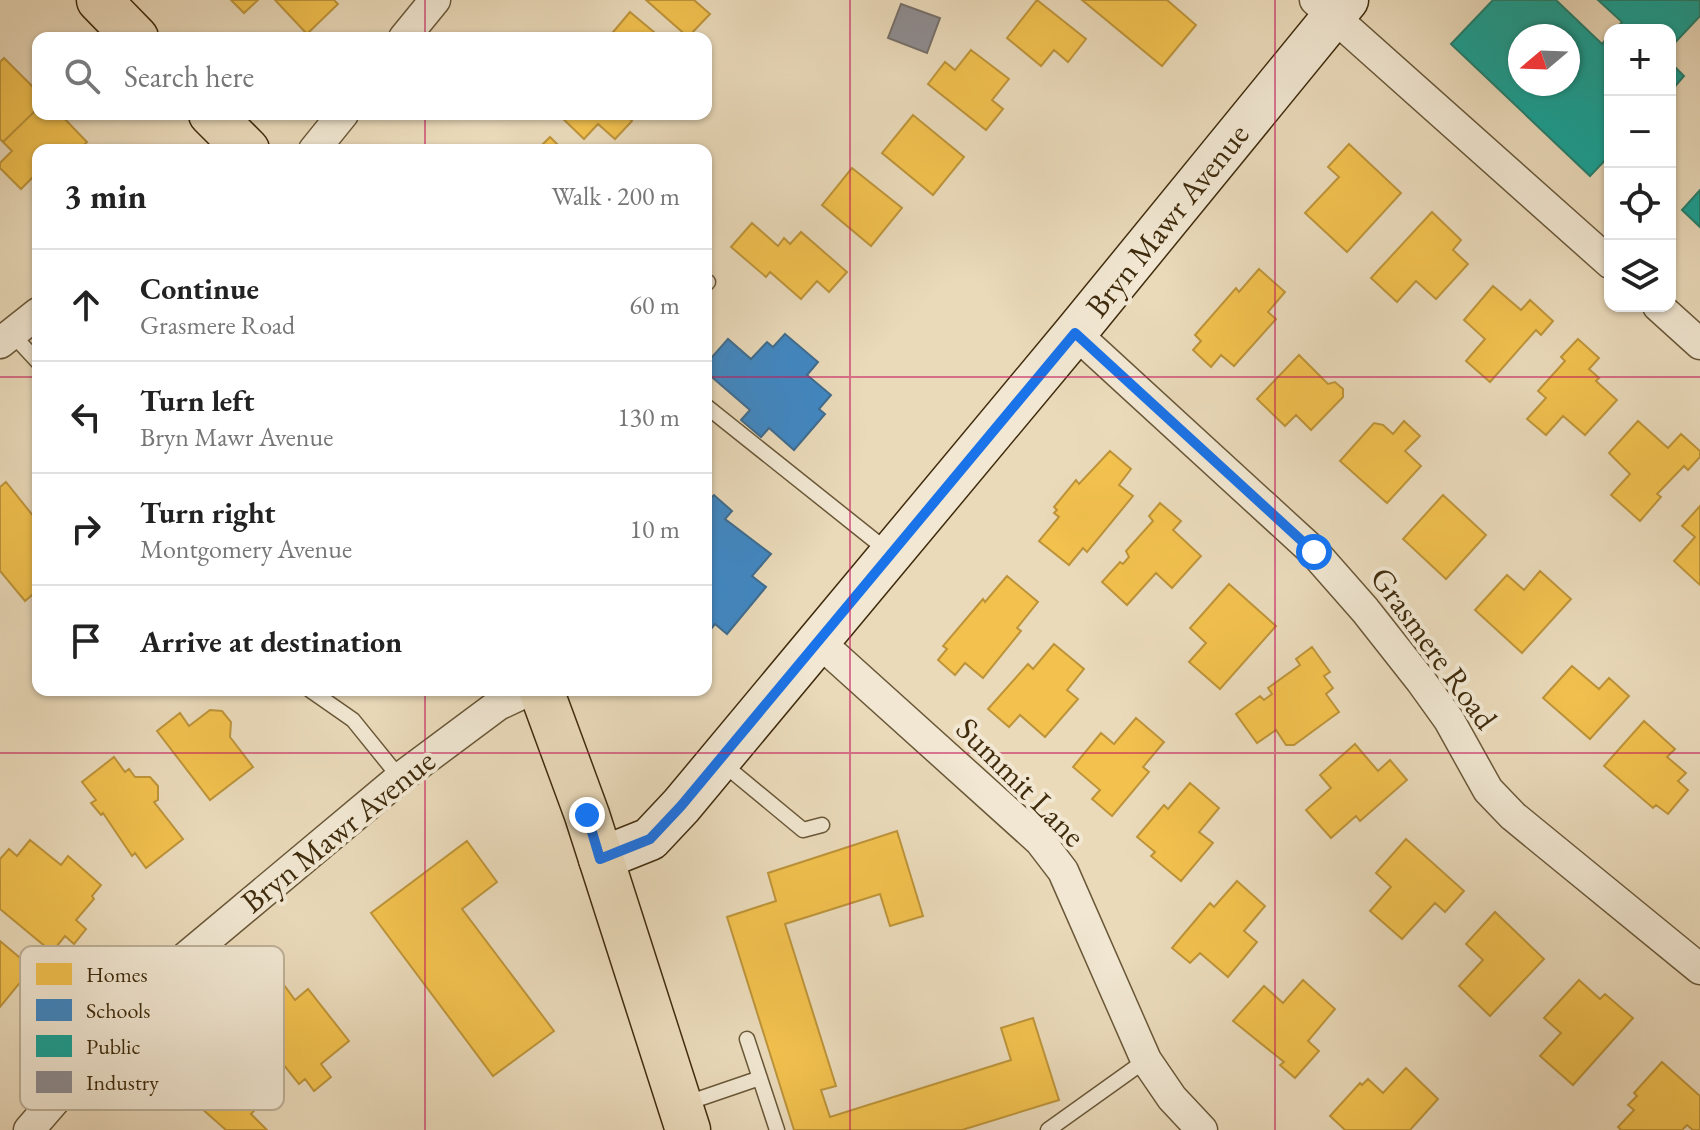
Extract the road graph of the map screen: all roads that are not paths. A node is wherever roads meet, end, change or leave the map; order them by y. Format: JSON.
{"nodes":[{"id":1,"x":99,"y":0,"type":"edge"},
{"id":2,"x":435,"y":0,"type":"edge"},
{"id":3,"x":1332,"y":6,"type":"edge"},
{"id":4,"x":130,"y":32,"type":"edge"},
{"id":5,"x":409,"y":32,"type":"edge"},
{"id":6,"x":338,"y":120,"type":"edge"},
{"id":7,"x":319,"y":144,"type":"edge"},
{"id":8,"x":1604,"y":257,"type":"edge"},
{"id":9,"x":1666,"y":312,"type":"edge"},
{"id":10,"x":32,"y":318,"type":"edge"},
{"id":11,"x":1075,"y":333,"type":"junction"},
{"id":12,"x":1696,"y":334,"type":"edge"},
{"id":13,"x":6,"y":338,"type":"edge"},
{"id":14,"x":32,"y":358,"type":"edge"},
{"id":15,"x":712,"y":411,"type":"edge"},
{"id":16,"x":889,"y":553,"type":"junction"},
{"id":17,"x":817,"y":640,"type":"junction"},
{"id":18,"x":319,"y":696,"type":"edge"},
{"id":19,"x":517,"y":696,"type":"edge"},
{"id":20,"x":543,"y":696,"type":"edge"},
{"id":21,"x":719,"y":760,"type":"junction"},
{"id":22,"x":400,"y":778,"type":"junction"},
{"id":23,"x":822,"y":825,"type":"dead end"},
{"id":24,"x":600,"y":859,"type":"junction"},
{"id":25,"x":199,"y":946,"type":"edge"},
{"id":26,"x":1700,"y":969,"type":"edge"},
{"id":27,"x":747,"y":1039,"type":"dead end"},
{"id":28,"x":1146,"y":1060,"type":"junction"},
{"id":29,"x":760,"y":1078,"type":"junction"},
{"id":30,"x":46,"y":1110,"type":"edge"},
{"id":31,"x":684,"y":1118,"type":"edge"},
{"id":32,"x":29,"y":1130,"type":"edge"},
{"id":33,"x":777,"y":1130,"type":"edge"},
{"id":34,"x":1048,"y":1130,"type":"edge"},
{"id":35,"x":1202,"y":1130,"type":"edge"}],
"edges":[{"from":1,"to":4,"type":"main road"},
{"from":2,"to":5,"type":"street"},
{"from":3,"to":8,"type":"street"},
{"from":3,"to":11,"type":"street","name":"Bryn Mawr Avenue"},
{"from":6,"to":7,"type":"street"},
{"from":9,"to":12,"type":"street"},
{"from":10,"to":13,"type":"street"},
{"from":11,"to":16,"type":"street","name":"Bryn Mawr Avenue"},
{"from":11,"to":26,"type":"street","name":"Grasmere Road"},
{"from":13,"to":14,"type":"lane"},
{"from":15,"to":16,"type":"lane"},
{"from":16,"to":17,"type":"street","name":"Bryn Mawr Avenue"},
{"from":17,"to":21,"type":"street","name":"Bryn Mawr Avenue"},
{"from":17,"to":28,"type":"street","name":"Summit Lane"},
{"from":18,"to":22,"type":"lane"},
{"from":19,"to":22,"type":"street","name":"Bryn Mawr Avenue"},
{"from":20,"to":24,"type":"main road"},
{"from":21,"to":23,"type":"lane"},
{"from":21,"to":24,"type":"street","name":"Bryn Mawr Avenue"},
{"from":22,"to":25,"type":"street","name":"Bryn Mawr Avenue"},
{"from":24,"to":31,"type":"main road"},
{"from":27,"to":29,"type":"lane"},
{"from":28,"to":34,"type":"lane"},
{"from":28,"to":35,"type":"street","name":"Summit Lane"},
{"from":29,"to":31,"type":"lane"},
{"from":29,"to":33,"type":"lane"},
{"from":30,"to":32,"type":"street","name":"Bryn Mawr Avenue"}]}
